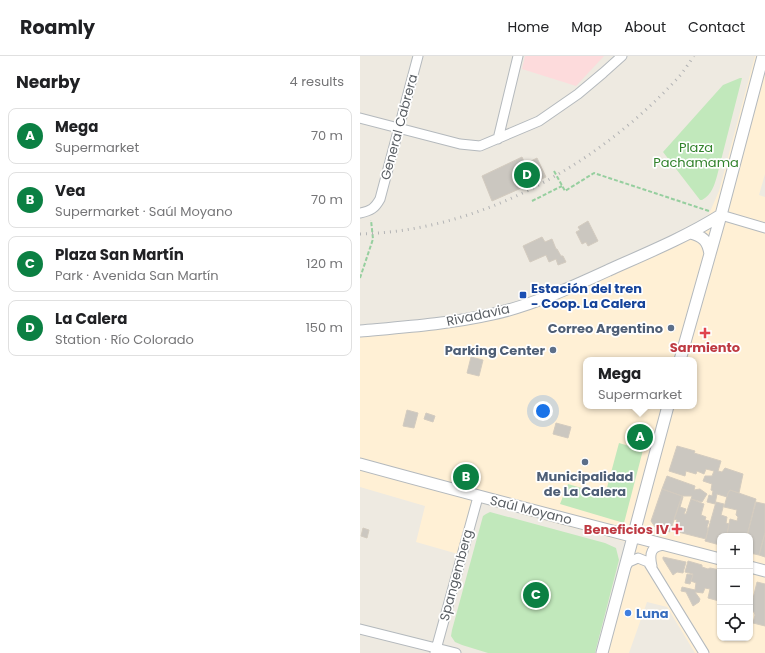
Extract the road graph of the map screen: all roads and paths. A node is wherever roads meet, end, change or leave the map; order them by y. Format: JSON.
{"nodes":[{"id":1,"x":418,"y":56,"type":"edge"},
{"id":2,"x":518,"y":56,"type":"edge"},
{"id":3,"x":622,"y":56,"type":"edge"},
{"id":4,"x":762,"y":56,"type":"edge"},
{"id":5,"x":360,"y":118,"type":"edge"},
{"id":6,"x":398,"y":129,"type":"junction"},
{"id":7,"x":498,"y":139,"type":"junction"},
{"id":8,"x":554,"y":171,"type":"dead end"},
{"id":9,"x":562,"y":186,"type":"junction"},
{"id":10,"x":532,"y":201,"type":"dead end"},
{"id":11,"x":370,"y":211,"type":"junction"},
{"id":12,"x":360,"y":213,"type":"edge"},
{"id":13,"x":721,"y":215,"type":"junction"},
{"id":14,"x":765,"y":228,"type":"edge"},
{"id":15,"x":690,"y":233,"type":"junction"},
{"id":16,"x":710,"y":254,"type":"junction"},
{"id":17,"x":360,"y":278,"type":"edge"},
{"id":18,"x":360,"y":331,"type":"edge"},
{"id":19,"x":681,"y":357,"type":"edge"},
{"id":20,"x":667,"y":409,"type":"edge"},
{"id":21,"x":360,"y":464,"type":"edge"},
{"id":22,"x":478,"y":497,"type":"junction"},
{"id":23,"x":633,"y":536,"type":"junction"},
{"id":24,"x":665,"y":545,"type":"junction"},
{"id":25,"x":717,"y":558,"type":"edge"},
{"id":26,"x":652,"y":566,"type":"junction"},
{"id":27,"x":624,"y":567,"type":"junction"},
{"id":28,"x":753,"y":568,"type":"edge"},
{"id":29,"x":765,"y":571,"type":"edge"},
{"id":30,"x":360,"y":629,"type":"edge"},
{"id":31,"x":436,"y":650,"type":"edge"},
{"id":32,"x":456,"y":653,"type":"edge"},
{"id":33,"x":602,"y":653,"type":"edge"},
{"id":34,"x":704,"y":653,"type":"edge"}],
"edges":[{"from":1,"to":6,"type":"street","name":"General Cabrera"},
{"from":2,"to":7,"type":"street"},
{"from":3,"to":7,"type":"street"},
{"from":4,"to":13,"type":"street"},
{"from":5,"to":6,"type":"street"},
{"from":6,"to":7,"type":"street"},
{"from":6,"to":11,"type":"street","name":"General Cabrera"},
{"from":8,"to":9,"type":"path"},
{"from":9,"to":10,"type":"path"},
{"from":9,"to":13,"type":"path"},
{"from":11,"to":12,"type":"street"},
{"from":11,"to":17,"type":"path"},
{"from":13,"to":14,"type":"street"},
{"from":13,"to":15,"type":"street","name":"Rivadavia"},
{"from":13,"to":16,"type":"street"},
{"from":15,"to":16,"type":"street"},
{"from":15,"to":18,"type":"street","name":"Rivadavia"},
{"from":16,"to":19,"type":"street"},
{"from":20,"to":23,"type":"street"},
{"from":21,"to":22,"type":"street","name":"Saúl Moyano"},
{"from":22,"to":23,"type":"street","name":"Saúl Moyano"},
{"from":22,"to":31,"type":"street","name":"Spangemberg"},
{"from":23,"to":24,"type":"street","name":"Saúl Moyano"},
{"from":23,"to":27,"type":"street"},
{"from":24,"to":25,"type":"street","name":"Saúl Moyano"},
{"from":24,"to":26,"type":"street"},
{"from":26,"to":27,"type":"street"},
{"from":26,"to":34,"type":"street"},
{"from":27,"to":33,"type":"street"},
{"from":28,"to":29,"type":"street"},
{"from":30,"to":31,"type":"street"},
{"from":31,"to":32,"type":"street"}]}
